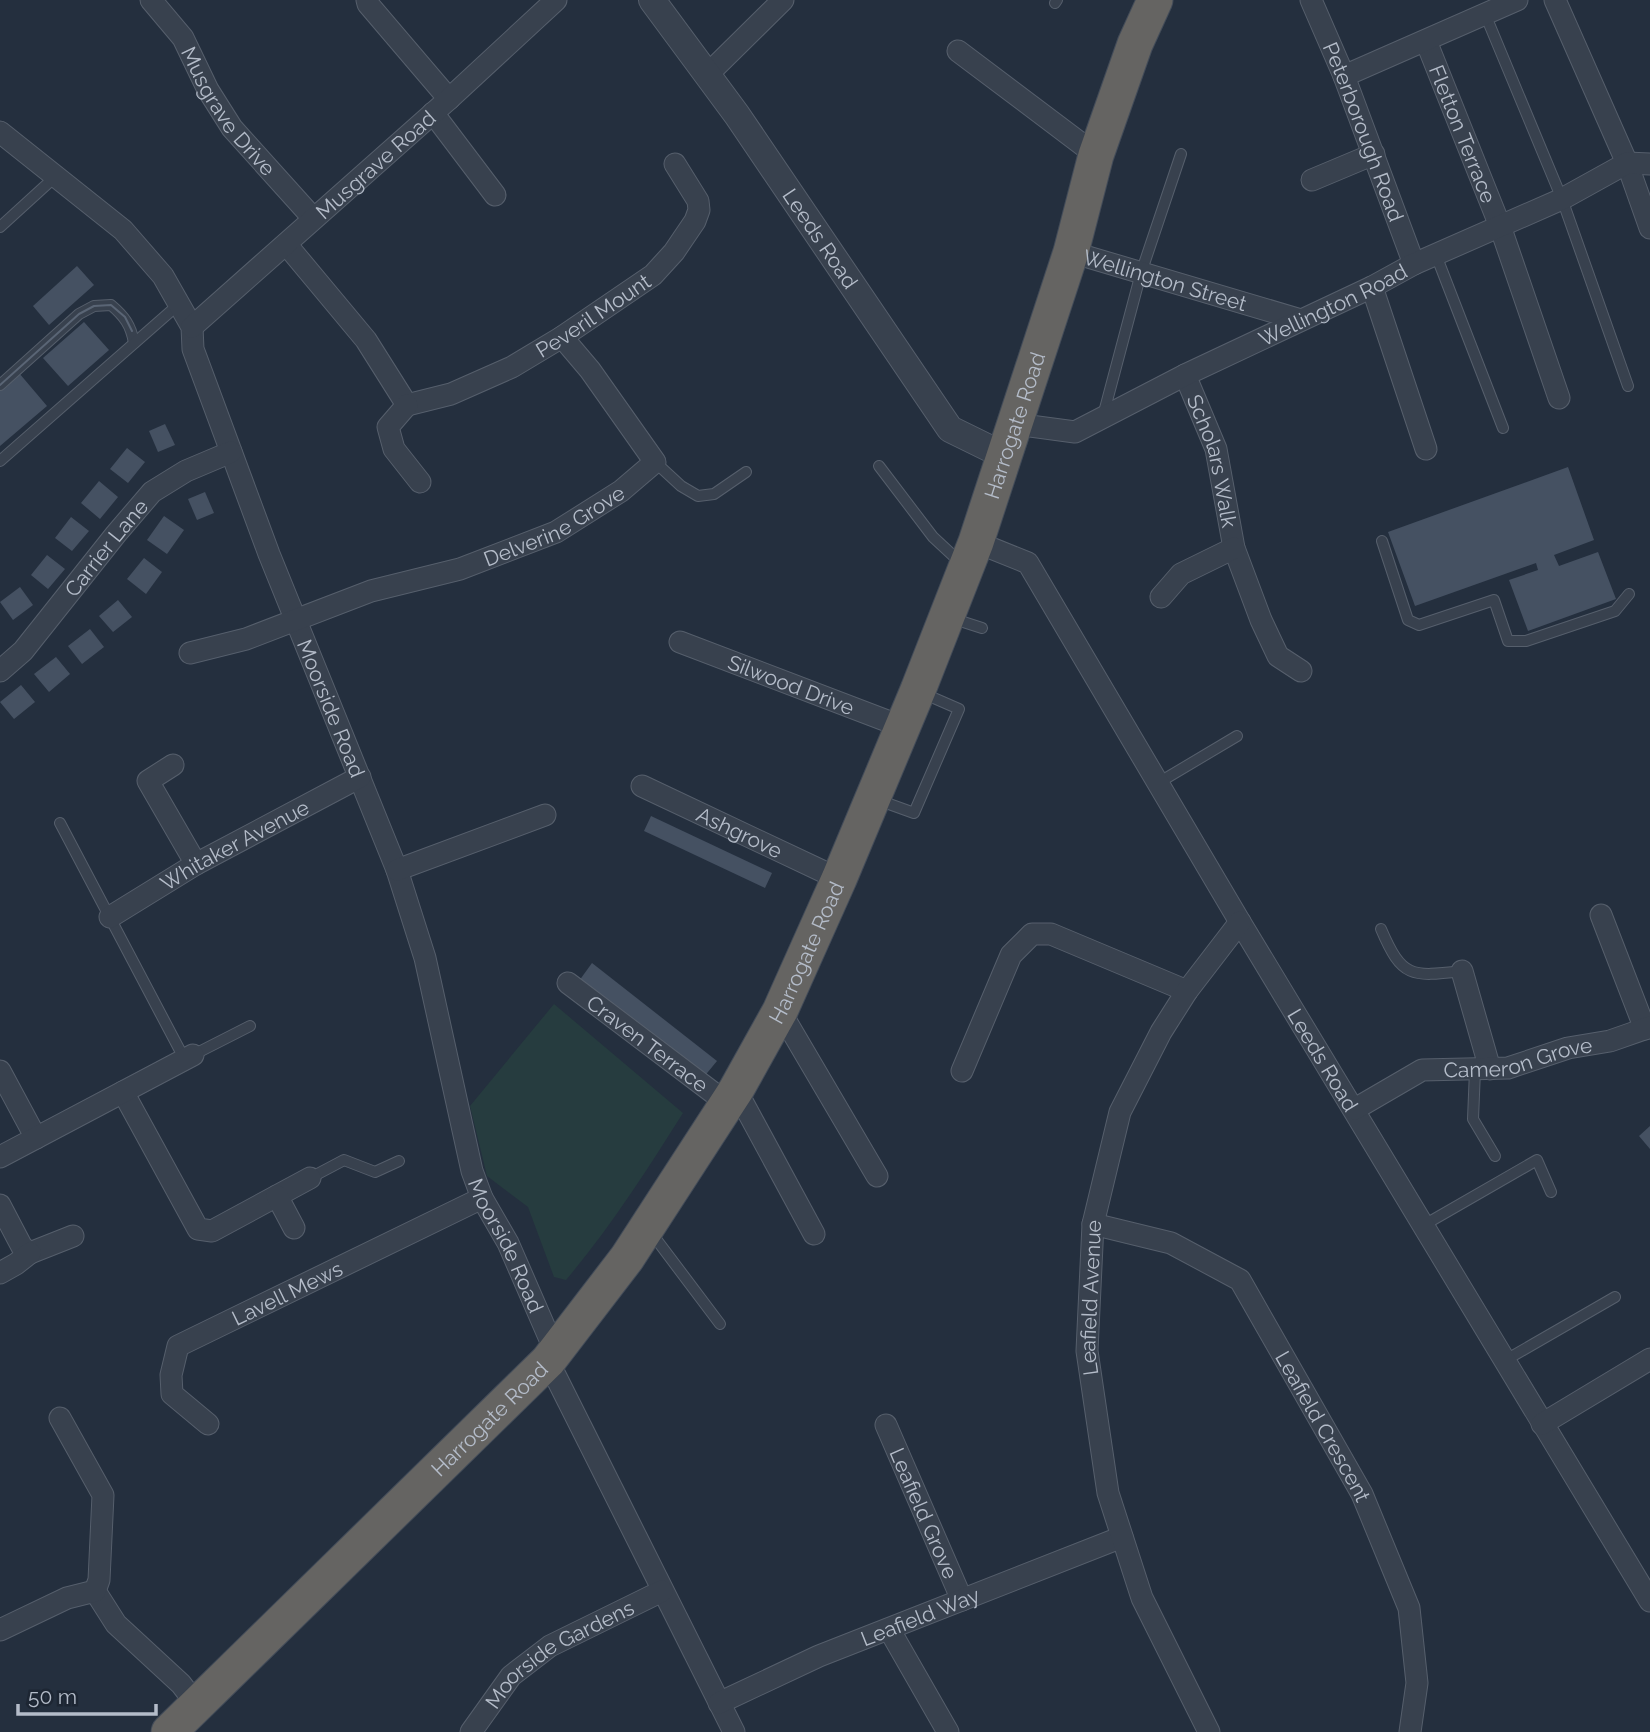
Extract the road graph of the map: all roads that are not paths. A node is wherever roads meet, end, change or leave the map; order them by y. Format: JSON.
{"nodes":[{"id":1,"x":151,"y":0,"type":"edge"},
{"id":2,"x":367,"y":0,"type":"edge"},
{"id":3,"x":556,"y":0,"type":"edge"},
{"id":4,"x":652,"y":0,"type":"edge"},
{"id":5,"x":783,"y":0,"type":"edge"},
{"id":6,"x":1155,"y":0,"type":"edge"},
{"id":7,"x":1311,"y":0,"type":"edge"},
{"id":8,"x":1517,"y":0,"type":"edge"},
{"id":9,"x":1555,"y":0,"type":"edge"},
{"id":10,"x":1485,"y":13,"type":"junction"},
{"id":11,"x":1426,"y":41,"type":"junction"},
{"id":12,"x":958,"y":51,"type":"dead end"},
{"id":13,"x":708,"y":74,"type":"junction"},
{"id":14,"x":1344,"y":76,"type":"junction"},
{"id":15,"x":449,"y":99,"type":"junction"},
{"id":16,"x":433,"y":113,"type":"junction"},
{"id":17,"x":0,"y":132,"type":"edge"},
{"id":18,"x":1181,"y":154,"type":"dead end"},
{"id":19,"x":1374,"y":154,"type":"junction"},
{"id":20,"x":1096,"y":155,"type":"junction"},
{"id":21,"x":1627,"y":163,"type":"junction"},
{"id":22,"x":675,"y":164,"type":"dead end"},
{"id":23,"x":1650,"y":164,"type":"edge"},
{"id":24,"x":56,"y":176,"type":"junction"},
{"id":25,"x":1312,"y":180,"type":"dead end"},
{"id":26,"x":495,"y":195,"type":"dead end"},
{"id":27,"x":1562,"y":199,"type":"junction"},
{"id":28,"x":313,"y":218,"type":"junction"},
{"id":29,"x":1500,"y":226,"type":"junction"},
{"id":30,"x":0,"y":227,"type":"edge"},
{"id":31,"x":1650,"y":228,"type":"edge"},
{"id":32,"x":286,"y":244,"type":"junction"},
{"id":33,"x":1071,"y":252,"type":"junction"},
{"id":34,"x":1436,"y":255,"type":"junction"},
{"id":35,"x":1414,"y":264,"type":"junction"},
{"id":36,"x":1142,"y":273,"type":"junction"},
{"id":37,"x":1371,"y":287,"type":"junction"},
{"id":38,"x":179,"y":304,"type":"junction"},
{"id":39,"x":1301,"y":320,"type":"junction"},
{"id":40,"x":192,"y":327,"type":"junction"},
{"id":41,"x":562,"y":337,"type":"junction"},
{"id":42,"x":134,"y":342,"type":"junction"},
{"id":43,"x":1185,"y":375,"type":"junction"},
{"id":44,"x":0,"y":385,"type":"edge"},
{"id":45,"x":1628,"y":386,"type":"dead end"},
{"id":46,"x":1559,"y":398,"type":"dead end"},
{"id":47,"x":407,"y":405,"type":"junction"},
{"id":48,"x":1102,"y":419,"type":"junction"},
{"id":49,"x":1503,"y":428,"type":"dead end"},
{"id":50,"x":1010,"y":440,"type":"junction"},
{"id":51,"x":1426,"y":449,"type":"dead end"},
{"id":52,"x":231,"y":452,"type":"junction"},
{"id":53,"x":0,"y":461,"type":"edge"},
{"id":54,"x":655,"y":462,"type":"junction"},
{"id":55,"x":879,"y":466,"type":"dead end"},
{"id":56,"x":746,"y":472,"type":"dead end"},
{"id":57,"x":420,"y":482,"type":"dead end"},
{"id":58,"x":1382,"y":541,"type":"dead end"},
{"id":59,"x":1234,"y":548,"type":"junction"},
{"id":60,"x":971,"y":555,"type":"junction"},
{"id":61,"x":1629,"y":594,"type":"dead end"},
{"id":62,"x":1161,"y":597,"type":"dead end"},
{"id":63,"x":947,"y":616,"type":"junction"},
{"id":64,"x":296,"y":620,"type":"junction"},
{"id":65,"x":982,"y":628,"type":"dead end"},
{"id":66,"x":680,"y":642,"type":"dead end"},
{"id":67,"x":190,"y":653,"type":"dead end"},
{"id":68,"x":0,"y":671,"type":"edge"},
{"id":69,"x":1301,"y":671,"type":"dead end"},
{"id":70,"x":918,"y":690,"type":"junction"},
{"id":71,"x":903,"y":727,"type":"junction"},
{"id":72,"x":1237,"y":736,"type":"dead end"},
{"id":73,"x":173,"y":765,"type":"dead end"},
{"id":74,"x":360,"y":777,"type":"junction"},
{"id":75,"x":1158,"y":783,"type":"junction"},
{"id":76,"x":642,"y":786,"type":"dead end"},
{"id":77,"x":873,"y":799,"type":"junction"},
{"id":78,"x":545,"y":815,"type":"dead end"},
{"id":79,"x":60,"y":823,"type":"dead end"},
{"id":80,"x":196,"y":864,"type":"junction"},
{"id":81,"x":397,"y":870,"type":"junction"},
{"id":82,"x":839,"y":879,"type":"junction"},
{"id":83,"x":1601,"y":915,"type":"dead end"},
{"id":84,"x":110,"y":918,"type":"junction"},
{"id":85,"x":1240,"y":922,"type":"junction"},
{"id":86,"x":1381,"y":929,"type":"dead end"},
{"id":87,"x":1462,"y":971,"type":"joint"},
{"id":88,"x":568,"y":983,"type":"dead end"},
{"id":89,"x":1187,"y":991,"type":"junction"},
{"id":90,"x":780,"y":1011,"type":"junction"},
{"id":91,"x":250,"y":1026,"type":"dead end"},
{"id":92,"x":1647,"y":1028,"type":"edge"},
{"id":93,"x":189,"y":1058,"type":"junction"},
{"id":94,"x":1482,"y":1069,"type":"junction"},
{"id":95,"x":0,"y":1071,"type":"edge"},
{"id":96,"x":962,"y":1071,"type":"dead end"},
{"id":97,"x":123,"y":1092,"type":"junction"},
{"id":98,"x":732,"y":1097,"type":"junction"},
{"id":99,"x":1355,"y":1109,"type":"junction"},
{"id":100,"x":36,"y":1138,"type":"junction"},
{"id":101,"x":1495,"y":1156,"type":"dead end"},
{"id":102,"x":0,"y":1157,"type":"edge"},
{"id":103,"x":399,"y":1161,"type":"dead end"},
{"id":104,"x":877,"y":1176,"type":"dead end"},
{"id":105,"x":310,"y":1178,"type":"joint"},
{"id":106,"x":1551,"y":1192,"type":"dead end"},
{"id":107,"x":276,"y":1196,"type":"junction"},
{"id":108,"x":482,"y":1198,"type":"junction"},
{"id":109,"x":0,"y":1205,"type":"edge"},
{"id":110,"x":1093,"y":1224,"type":"junction"},
{"id":111,"x":1424,"y":1225,"type":"junction"},
{"id":112,"x":294,"y":1228,"type":"dead end"},
{"id":113,"x":647,"y":1228,"type":"junction"},
{"id":114,"x":814,"y":1234,"type":"dead end"},
{"id":115,"x":73,"y":1236,"type":"dead end"},
{"id":116,"x":30,"y":1253,"type":"junction"},
{"id":117,"x":0,"y":1273,"type":"edge"},
{"id":118,"x":1615,"y":1297,"type":"dead end"},
{"id":119,"x":720,"y":1324,"type":"dead end"},
{"id":120,"x":551,"y":1356,"type":"junction"},
{"id":121,"x":1650,"y":1359,"type":"edge"},
{"id":122,"x":1504,"y":1361,"type":"junction"},
{"id":123,"x":60,"y":1418,"type":"dead end"},
{"id":124,"x":208,"y":1424,"type":"dead end"},
{"id":125,"x":1542,"y":1424,"type":"junction"},
{"id":126,"x":886,"y":1425,"type":"dead end"},
{"id":127,"x":1122,"y":1537,"type":"junction"},
{"id":128,"x":95,"y":1591,"type":"junction"},
{"id":129,"x":662,"y":1591,"type":"junction"},
{"id":130,"x":962,"y":1600,"type":"junction"},
{"id":131,"x":1650,"y":1601,"type":"edge"},
{"id":132,"x":888,"y":1629,"type":"junction"},
{"id":133,"x":0,"y":1630,"type":"edge"},
{"id":134,"x":719,"y":1703,"type":"junction"},
{"id":135,"x":197,"y":1706,"type":"junction"},
{"id":136,"x":169,"y":1732,"type":"edge"},
{"id":137,"x":471,"y":1732,"type":"edge"},
{"id":138,"x":734,"y":1732,"type":"edge"},
{"id":139,"x":948,"y":1732,"type":"edge"},
{"id":140,"x":1209,"y":1732,"type":"edge"},
{"id":141,"x":1410,"y":1732,"type":"edge"}],
"edges":[{"from":1,"to":28,"type":"street","name":"Musgrave Drive"},
{"from":2,"to":15,"type":"street"},
{"from":3,"to":15,"type":"street","name":"Musgrave Road"},
{"from":4,"to":13,"type":"street","name":"Leeds Road"},
{"from":5,"to":13,"type":"street"},
{"from":6,"to":20,"type":"highway","name":"Harrogate Road"},
{"from":7,"to":14,"type":"street","name":"Peterborough Road"},
{"from":8,"to":10,"type":"street"},
{"from":9,"to":21,"type":"street"},
{"from":10,"to":11,"type":"street"},
{"from":10,"to":27,"type":"lane"},
{"from":11,"to":14,"type":"street"},
{"from":11,"to":29,"type":"street","name":"Fletton Terrace"},
{"from":12,"to":20,"type":"street"},
{"from":13,"to":50,"type":"street","name":"Leeds Road"},
{"from":14,"to":19,"type":"street","name":"Peterborough Road"},
{"from":15,"to":16,"type":"street","name":"Musgrave Road"},
{"from":16,"to":26,"type":"street"},
{"from":16,"to":28,"type":"street","name":"Musgrave Road"},
{"from":17,"to":24,"type":"street","name":"Moorside Road"},
{"from":18,"to":36,"type":"lane"},
{"from":19,"to":25,"type":"street"},
{"from":19,"to":35,"type":"street","name":"Peterborough Road"},
{"from":20,"to":33,"type":"highway","name":"Harrogate Road"},
{"from":21,"to":23,"type":"street"},
{"from":21,"to":27,"type":"street","name":"Wellington Road"},
{"from":21,"to":31,"type":"street"},
{"from":22,"to":41,"type":"street","name":"Peveril Mount"},
{"from":24,"to":30,"type":"lane"},
{"from":24,"to":38,"type":"street","name":"Moorside Road"},
{"from":27,"to":29,"type":"street","name":"Wellington Road"},
{"from":27,"to":45,"type":"lane"},
{"from":28,"to":32,"type":"street","name":"Musgrave Road"},
{"from":29,"to":34,"type":"street","name":"Wellington Road"},
{"from":29,"to":46,"type":"street","name":"Fletton Terrace"},
{"from":32,"to":40,"type":"street","name":"Musgrave Road"},
{"from":32,"to":47,"type":"street"},
{"from":33,"to":36,"type":"street","name":"Wellington Street"},
{"from":33,"to":50,"type":"highway","name":"Harrogate Road"},
{"from":34,"to":35,"type":"street","name":"Wellington Road"},
{"from":34,"to":49,"type":"lane"},
{"from":35,"to":37,"type":"street","name":"Wellington Road"},
{"from":36,"to":39,"type":"street","name":"Wellington Street"},
{"from":36,"to":48,"type":"lane"},
{"from":37,"to":39,"type":"street","name":"Wellington Road"},
{"from":37,"to":51,"type":"street"},
{"from":38,"to":40,"type":"street","name":"Moorside Road"},
{"from":38,"to":42,"type":"lane"},
{"from":39,"to":43,"type":"street","name":"Wellington Road"},
{"from":40,"to":52,"type":"street","name":"Moorside Road"},
{"from":41,"to":47,"type":"street","name":"Peveril Mount"},
{"from":41,"to":54,"type":"street"},
{"from":42,"to":44,"type":"lane"},
{"from":42,"to":53,"type":"lane"},
{"from":43,"to":48,"type":"street","name":"Wellington Road"},
{"from":43,"to":59,"type":"street","name":"Scholars Walk"},
{"from":47,"to":57,"type":"street"},
{"from":48,"to":50,"type":"street","name":"Wellington Road"},
{"from":50,"to":60,"type":"highway","name":"Harrogate Road"},
{"from":52,"to":64,"type":"street","name":"Moorside Road"},
{"from":52,"to":68,"type":"street","name":"Carrier Lane"},
{"from":54,"to":56,"type":"lane"},
{"from":54,"to":64,"type":"street","name":"Delverine Grove"},
{"from":55,"to":60,"type":"lane"},
{"from":58,"to":61,"type":"lane"},
{"from":59,"to":62,"type":"street","name":"Scholars Walk"},
{"from":59,"to":69,"type":"street","name":"Scholars Walk"},
{"from":60,"to":63,"type":"highway","name":"Harrogate Road"},
{"from":60,"to":75,"type":"street","name":"Leeds Road"},
{"from":63,"to":65,"type":"lane"},
{"from":63,"to":70,"type":"highway","name":"Harrogate Road"},
{"from":64,"to":67,"type":"street","name":"Delverine Grove"},
{"from":64,"to":74,"type":"street","name":"Moorside Road"},
{"from":66,"to":71,"type":"street","name":"Silwood Drive"},
{"from":70,"to":71,"type":"highway","name":"Harrogate Road"},
{"from":70,"to":77,"type":"lane"},
{"from":71,"to":77,"type":"highway","name":"Harrogate Road"},
{"from":72,"to":75,"type":"lane"},
{"from":73,"to":80,"type":"street"},
{"from":74,"to":80,"type":"street","name":"Whitaker Avenue"},
{"from":74,"to":81,"type":"street","name":"Moorside Road"},
{"from":75,"to":85,"type":"street","name":"Leeds Road"},
{"from":76,"to":82,"type":"street","name":"Ashgrove"},
{"from":77,"to":82,"type":"highway","name":"Harrogate Road"},
{"from":78,"to":81,"type":"street"},
{"from":79,"to":84,"type":"lane"},
{"from":80,"to":84,"type":"street","name":"Whitaker Avenue"},
{"from":81,"to":108,"type":"street","name":"Moorside Road"},
{"from":82,"to":90,"type":"highway","name":"Harrogate Road"},
{"from":83,"to":92,"type":"street","name":"Cameron Grove"},
{"from":84,"to":93,"type":"lane"},
{"from":85,"to":89,"type":"street","name":"Leafield Avenue"},
{"from":85,"to":99,"type":"street","name":"Leeds Road"},
{"from":86,"to":87,"type":"lane"},
{"from":87,"to":94,"type":"street"},
{"from":88,"to":98,"type":"street","name":"Craven Terrace"},
{"from":89,"to":96,"type":"street"},
{"from":89,"to":110,"type":"street","name":"Leafield Avenue"},
{"from":90,"to":98,"type":"highway","name":"Harrogate Road"},
{"from":90,"to":104,"type":"street"},
{"from":91,"to":93,"type":"lane"},
{"from":92,"to":94,"type":"street","name":"Cameron Grove"},
{"from":93,"to":97,"type":"street"},
{"from":94,"to":99,"type":"street","name":"Cameron Grove"},
{"from":94,"to":101,"type":"lane"},
{"from":95,"to":100,"type":"street"},
{"from":97,"to":100,"type":"street"},
{"from":97,"to":107,"type":"street"},
{"from":98,"to":113,"type":"highway","name":"Harrogate Road"},
{"from":98,"to":114,"type":"street"},
{"from":99,"to":111,"type":"street","name":"Leeds Road"},
{"from":100,"to":102,"type":"street"},
{"from":103,"to":105,"type":"lane"},
{"from":105,"to":107,"type":"street"},
{"from":106,"to":111,"type":"lane"},
{"from":107,"to":112,"type":"street"},
{"from":108,"to":120,"type":"street","name":"Moorside Road"},
{"from":108,"to":124,"type":"street","name":"Lavell Mews"},
{"from":109,"to":116,"type":"street"},
{"from":110,"to":127,"type":"street","name":"Leafield Avenue"},
{"from":110,"to":141,"type":"street","name":"Leafield Crescent"},
{"from":111,"to":122,"type":"street","name":"Leeds Road"},
{"from":113,"to":119,"type":"lane"},
{"from":113,"to":120,"type":"highway","name":"Harrogate Road"},
{"from":115,"to":116,"type":"street"},
{"from":116,"to":117,"type":"street"},
{"from":118,"to":122,"type":"lane"},
{"from":120,"to":129,"type":"street","name":"Moorside Road"},
{"from":120,"to":135,"type":"highway","name":"Harrogate Road"},
{"from":121,"to":125,"type":"street"},
{"from":122,"to":125,"type":"street","name":"Leeds Road"},
{"from":123,"to":128,"type":"street"},
{"from":125,"to":131,"type":"street","name":"Leeds Road"},
{"from":126,"to":130,"type":"street","name":"Leafield Grove"},
{"from":127,"to":130,"type":"street","name":"Leafield Way"},
{"from":127,"to":140,"type":"street","name":"Leafield Avenue"},
{"from":128,"to":133,"type":"street"},
{"from":128,"to":135,"type":"street"},
{"from":129,"to":134,"type":"street","name":"Moorside Road"},
{"from":129,"to":137,"type":"street","name":"Moorside Gardens"},
{"from":130,"to":132,"type":"street","name":"Leafield Way"},
{"from":132,"to":134,"type":"street","name":"Leafield Way"},
{"from":132,"to":139,"type":"street"},
{"from":134,"to":138,"type":"street","name":"Moorside Road"},
{"from":135,"to":136,"type":"highway","name":"Harrogate Road"}]}
